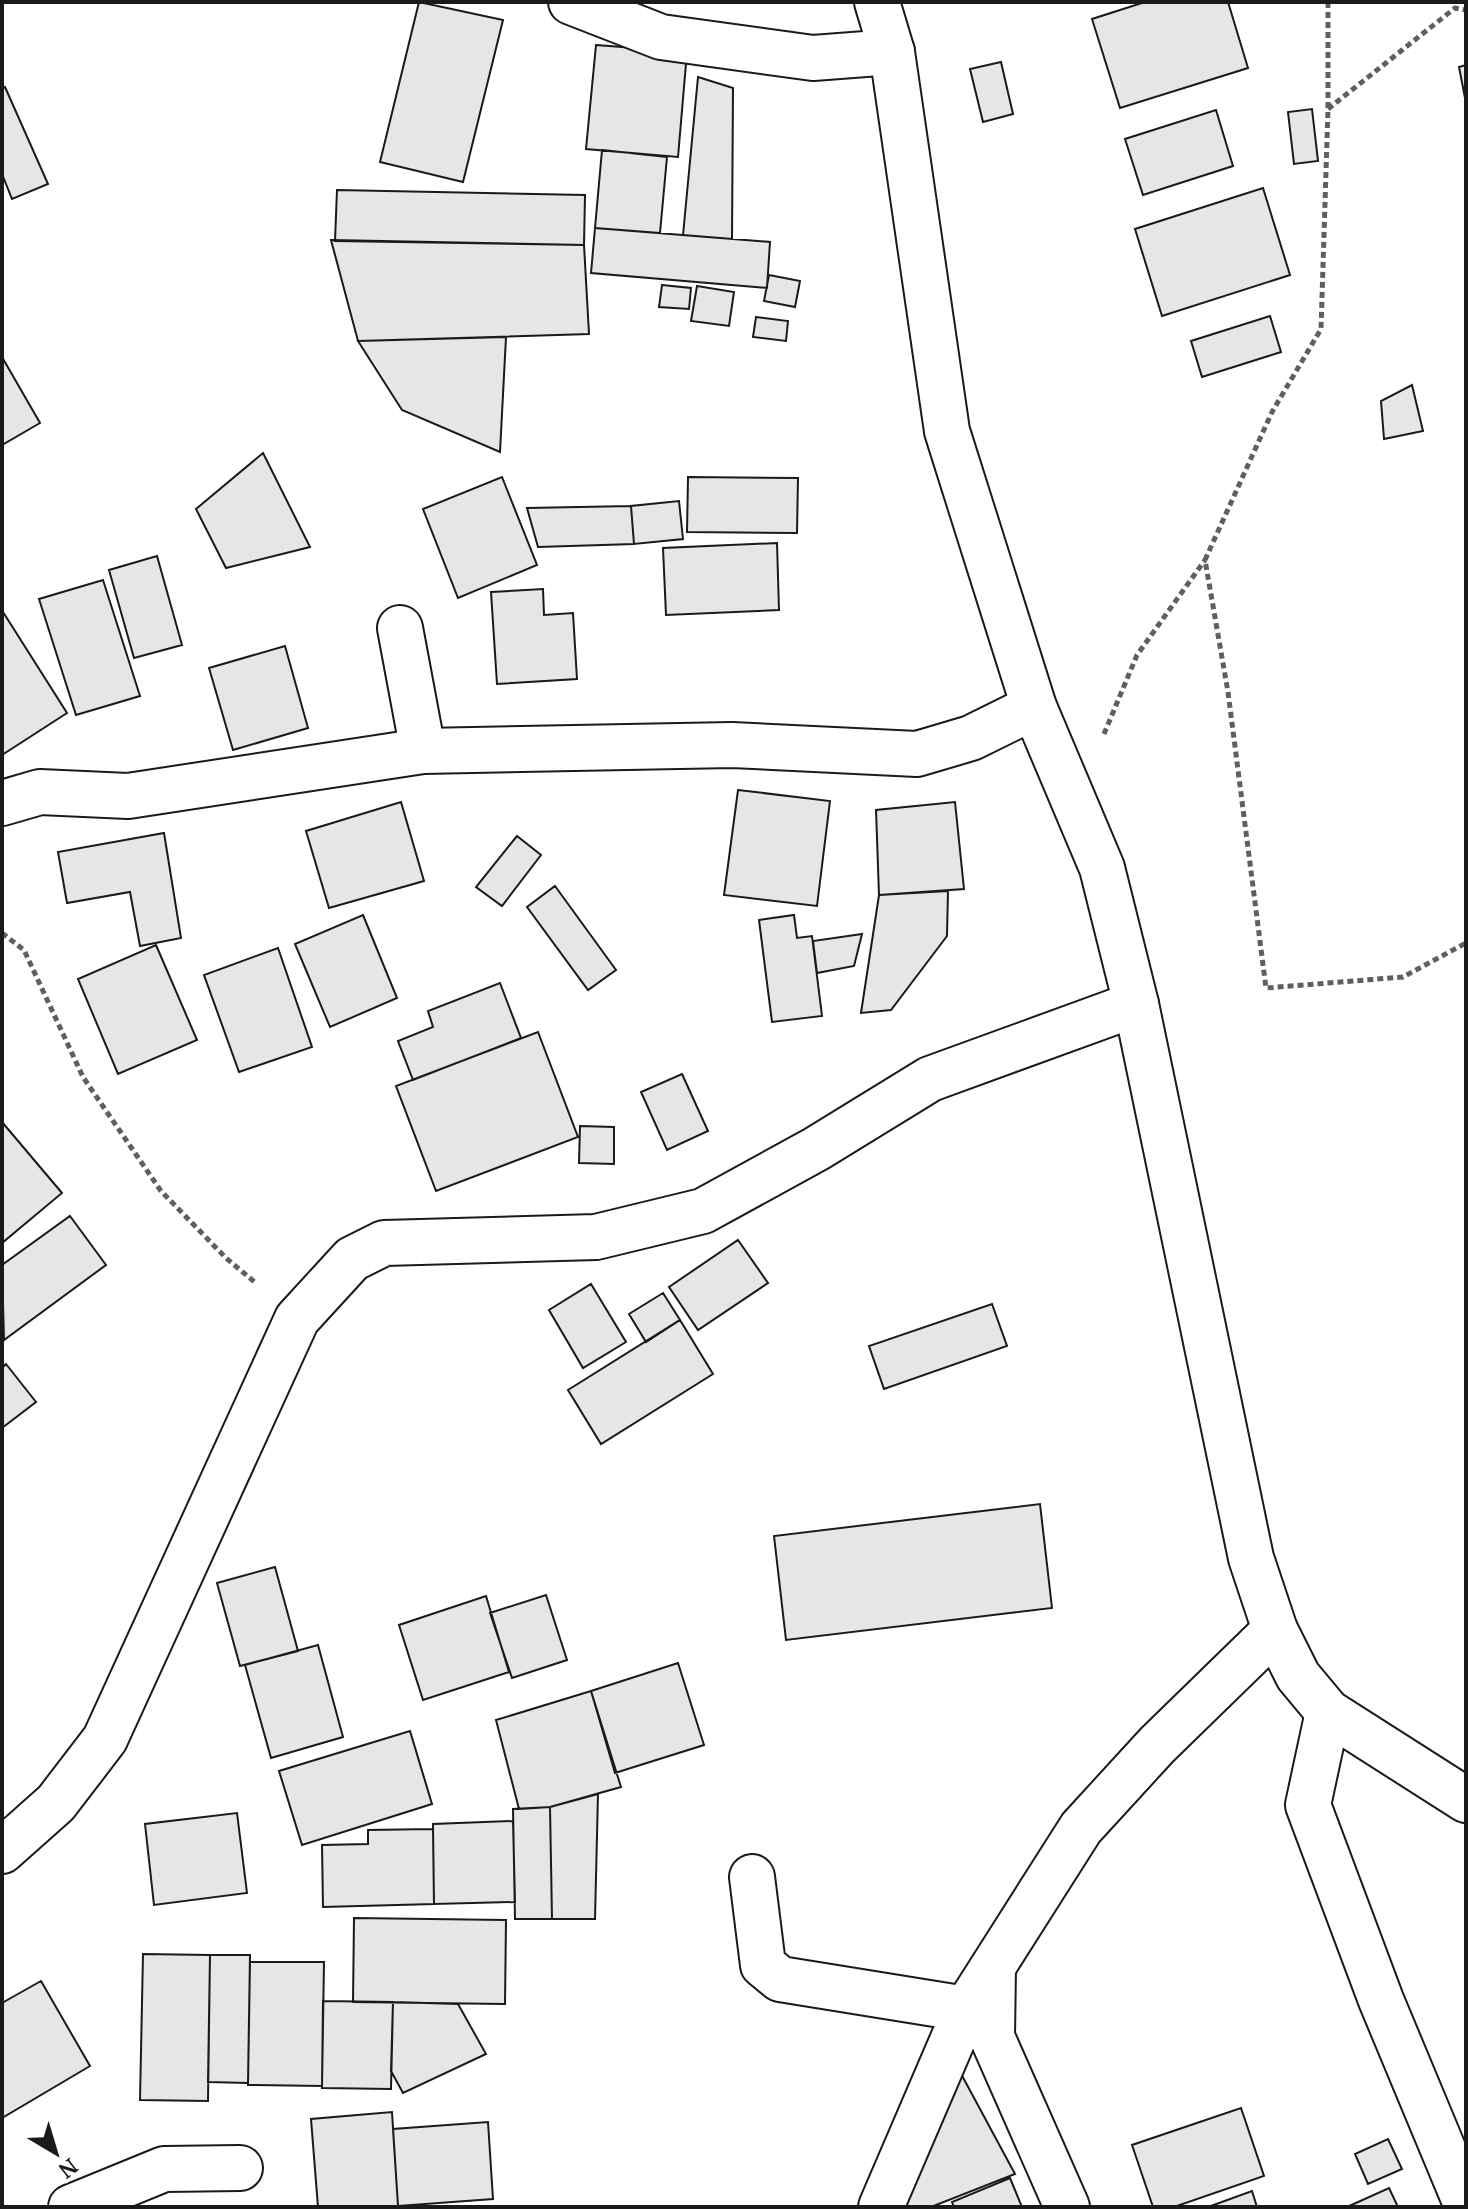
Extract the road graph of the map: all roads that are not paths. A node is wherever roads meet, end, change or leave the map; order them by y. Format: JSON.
{"nodes":[{"id":1,"x":571,"y":2,"type":"edge"},
{"id":2,"x":877,"y":2,"type":"edge"},
{"id":3,"x":892,"y":52,"type":"junction"},
{"id":4,"x":400,"y":628,"type":"dead end"},
{"id":5,"x":1034,"y":707,"type":"junction"},
{"id":6,"x":423,"y":751,"type":"junction"},
{"id":7,"x":2,"y":803,"type":"edge"},
{"id":8,"x":1136,"y":1004,"type":"junction"},
{"id":9,"x":1275,"y":1630,"type":"junction"},
{"id":10,"x":1328,"y":1712,"type":"junction"},
{"id":11,"x":1466,"y":1800,"type":"edge"},
{"id":12,"x":2,"y":1851,"type":"edge"},
{"id":13,"x":752,"y":1877,"type":"dead end"},
{"id":14,"x":993,"y":1965,"type":"junction"},
{"id":15,"x":966,"y":2009,"type":"junction"},
{"id":16,"x":240,"y":2168,"type":"dead end"},
{"id":17,"x":90,"y":2203,"type":"edge"},
{"id":18,"x":1466,"y":2204,"type":"edge"},
{"id":19,"x":881,"y":2207,"type":"edge"},
{"id":20,"x":1067,"y":2207,"type":"edge"}],
"edges":[{"from":1,"to":3,"type":"street"},
{"from":2,"to":3,"type":"street"},
{"from":3,"to":5,"type":"street"},
{"from":4,"to":6,"type":"street"},
{"from":5,"to":6,"type":"street"},
{"from":5,"to":8,"type":"street"},
{"from":6,"to":7,"type":"street"},
{"from":8,"to":9,"type":"street"},
{"from":8,"to":12,"type":"street"},
{"from":9,"to":10,"type":"street"},
{"from":9,"to":14,"type":"street"},
{"from":10,"to":11,"type":"street"},
{"from":10,"to":18,"type":"street"},
{"from":13,"to":15,"type":"street"},
{"from":14,"to":15,"type":"street"},
{"from":14,"to":20,"type":"street"},
{"from":15,"to":19,"type":"street"},
{"from":16,"to":17,"type":"street"}]}
